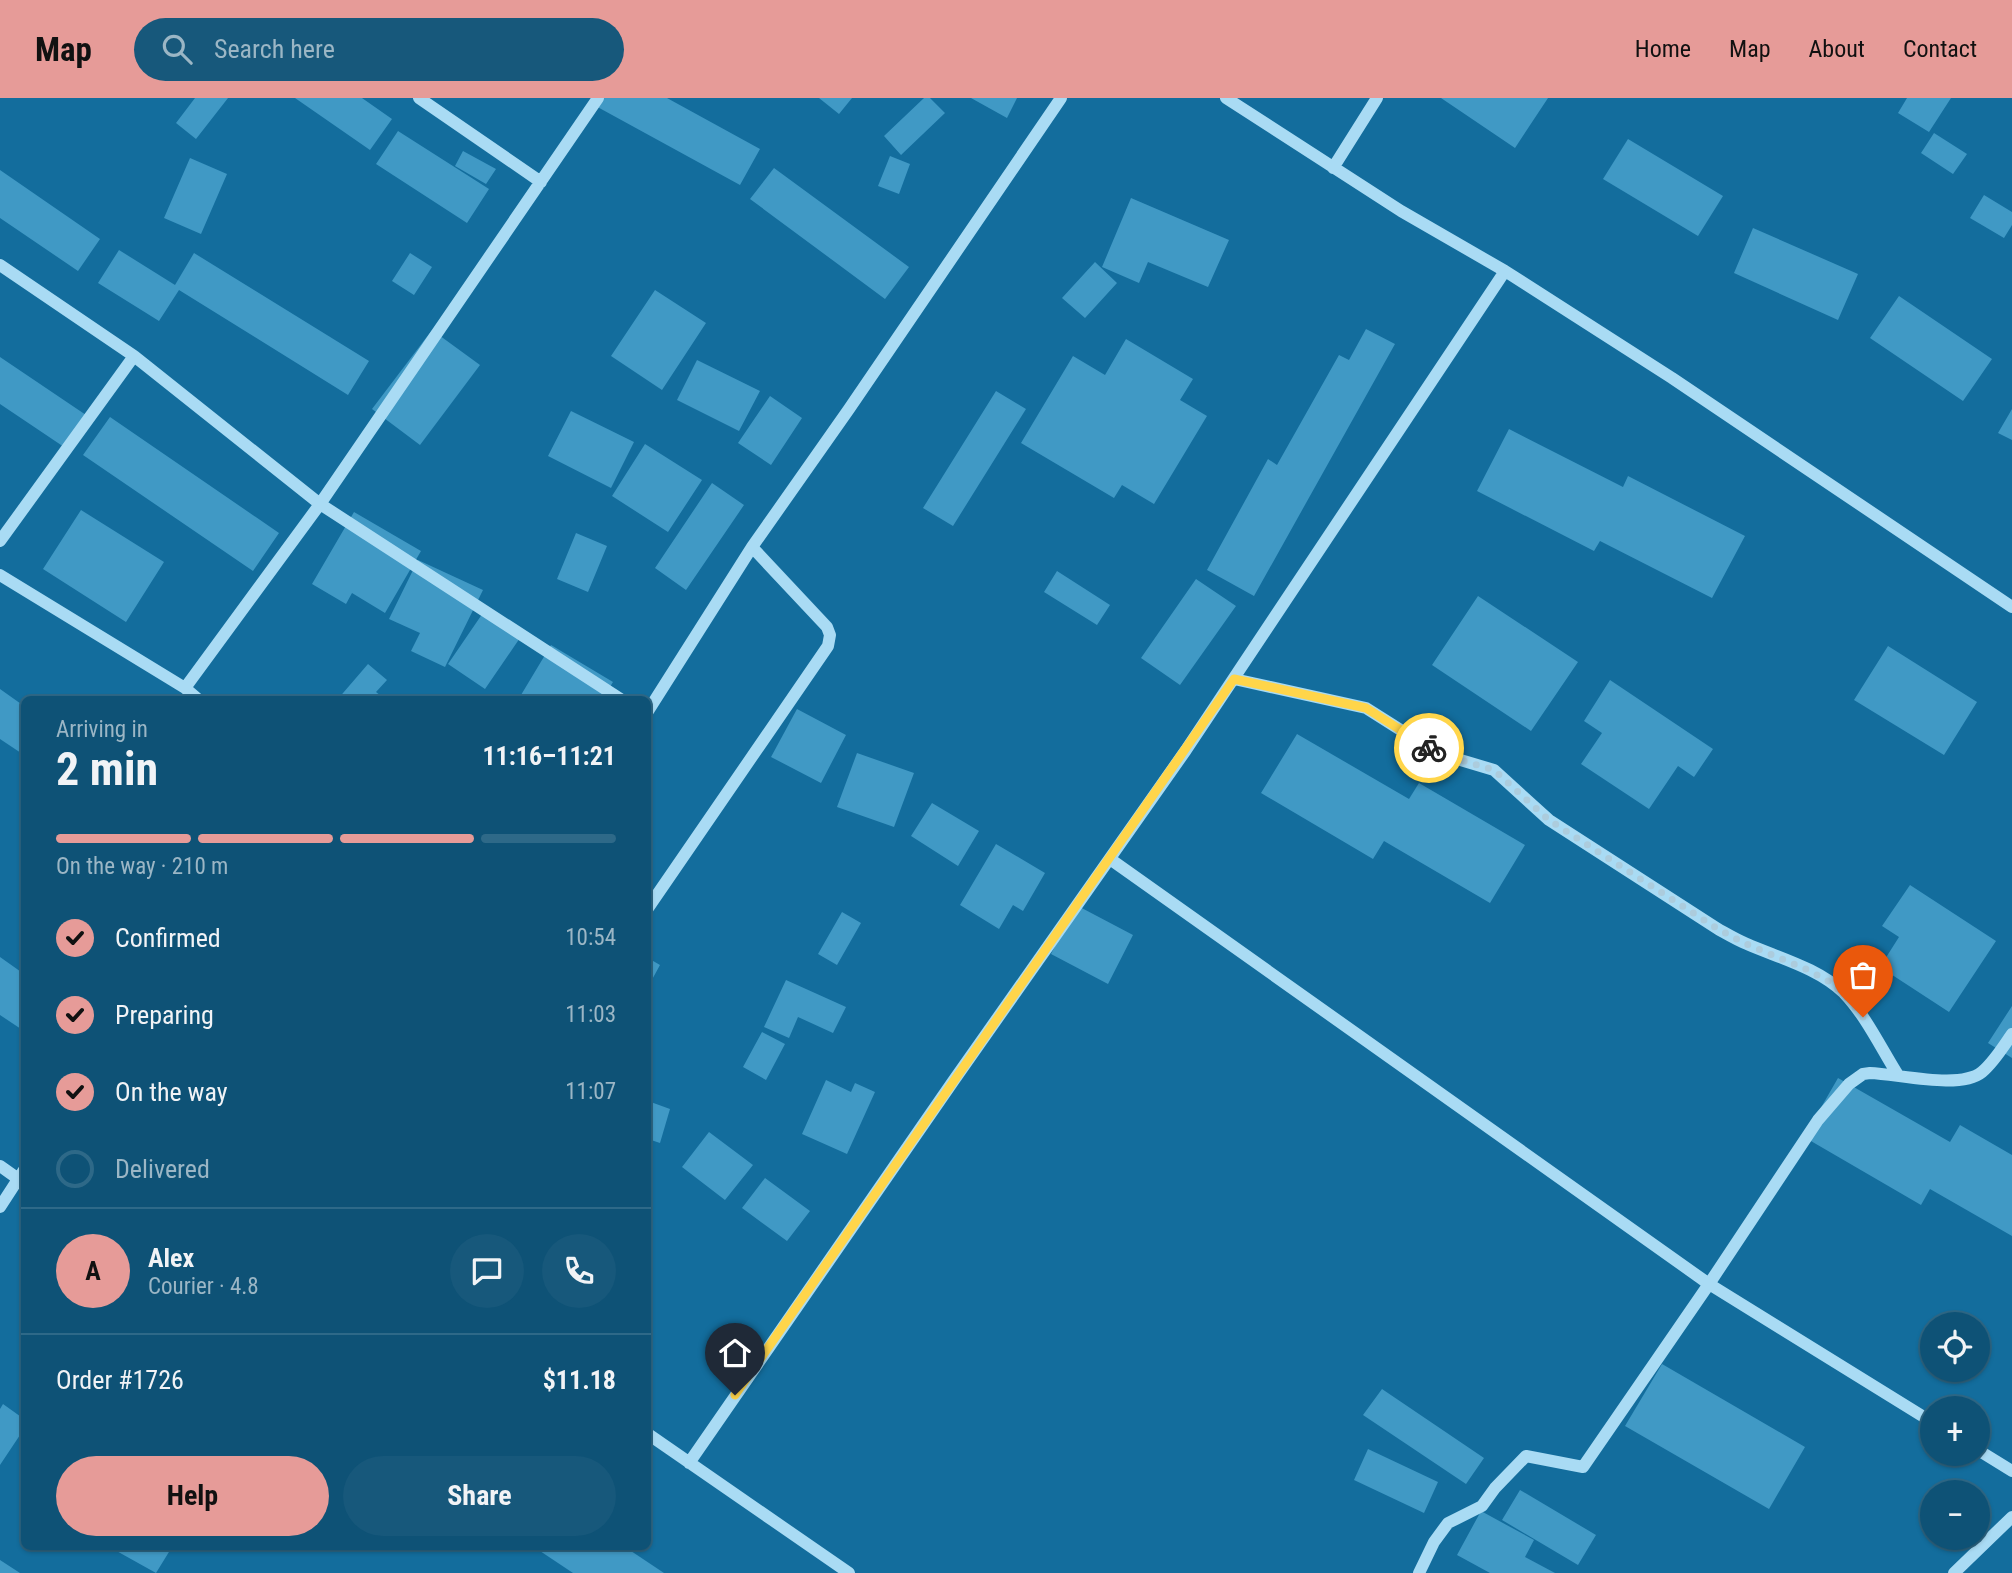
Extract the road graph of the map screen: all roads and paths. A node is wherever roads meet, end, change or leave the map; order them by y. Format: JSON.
{"nodes":[{"id":1,"x":419,"y":98,"type":"edge"},
{"id":2,"x":598,"y":98,"type":"edge"},
{"id":3,"x":1061,"y":98,"type":"edge"},
{"id":4,"x":1226,"y":98,"type":"edge"},
{"id":5,"x":1377,"y":98,"type":"edge"},
{"id":6,"x":1333,"y":168,"type":"junction"},
{"id":7,"x":541,"y":181,"type":"junction"},
{"id":8,"x":0,"y":265,"type":"edge"},
{"id":9,"x":1505,"y":271,"type":"junction"},
{"id":10,"x":134,"y":356,"type":"junction"},
{"id":11,"x":320,"y":505,"type":"junction"},
{"id":12,"x":0,"y":541,"type":"edge"},
{"id":13,"x":752,"y":547,"type":"junction"},
{"id":14,"x":0,"y":575,"type":"edge"},
{"id":15,"x":2012,"y":607,"type":"edge"},
{"id":16,"x":1234,"y":679,"type":"junction"},
{"id":17,"x":185,"y":688,"type":"junction"},
{"id":18,"x":195,"y":696,"type":"edge"},
{"id":19,"x":616,"y":696,"type":"edge"},
{"id":20,"x":651,"y":705,"type":"edge"},
{"id":21,"x":1110,"y":859,"type":"junction"},
{"id":22,"x":651,"y":904,"type":"edge"},
{"id":23,"x":2012,"y":1034,"type":"edge"},
{"id":24,"x":1898,"y":1075,"type":"junction"},
{"id":25,"x":0,"y":1167,"type":"edge"},
{"id":26,"x":21,"y":1177,"type":"edge"},
{"id":27,"x":21,"y":1178,"type":"edge"},
{"id":28,"x":0,"y":1208,"type":"edge"},
{"id":29,"x":1709,"y":1284,"type":"junction"},
{"id":30,"x":1920,"y":1415,"type":"edge"},
{"id":31,"x":651,"y":1436,"type":"edge"},
{"id":32,"x":1990,"y":1457,"type":"edge"},
{"id":33,"x":689,"y":1463,"type":"junction"},
{"id":34,"x":2012,"y":1471,"type":"edge"},
{"id":35,"x":2012,"y":1517,"type":"edge"},
{"id":36,"x":849,"y":1573,"type":"edge"},
{"id":37,"x":1419,"y":1573,"type":"edge"},
{"id":38,"x":1954,"y":1573,"type":"edge"}],
"edges":[{"from":1,"to":7,"type":"street"},
{"from":2,"to":7,"type":"street"},
{"from":3,"to":13,"type":"street"},
{"from":4,"to":6,"type":"street"},
{"from":5,"to":6,"type":"street"},
{"from":6,"to":9,"type":"street"},
{"from":7,"to":11,"type":"street"},
{"from":8,"to":10,"type":"street"},
{"from":9,"to":15,"type":"street"},
{"from":9,"to":16,"type":"street"},
{"from":10,"to":11,"type":"street"},
{"from":10,"to":12,"type":"street"},
{"from":11,"to":17,"type":"street"},
{"from":11,"to":19,"type":"street"},
{"from":13,"to":20,"type":"street"},
{"from":13,"to":22,"type":"street"},
{"from":14,"to":17,"type":"street"},
{"from":16,"to":21,"type":"street"},
{"from":16,"to":24,"type":"street"},
{"from":17,"to":18,"type":"street"},
{"from":21,"to":29,"type":"street"},
{"from":21,"to":33,"type":"street"},
{"from":23,"to":24,"type":"street"},
{"from":24,"to":29,"type":"street"},
{"from":25,"to":26,"type":"street"},
{"from":27,"to":28,"type":"street"},
{"from":29,"to":30,"type":"street"},
{"from":29,"to":37,"type":"street"},
{"from":31,"to":33,"type":"street"},
{"from":32,"to":34,"type":"street"},
{"from":33,"to":36,"type":"street"},
{"from":35,"to":38,"type":"street"}]}
